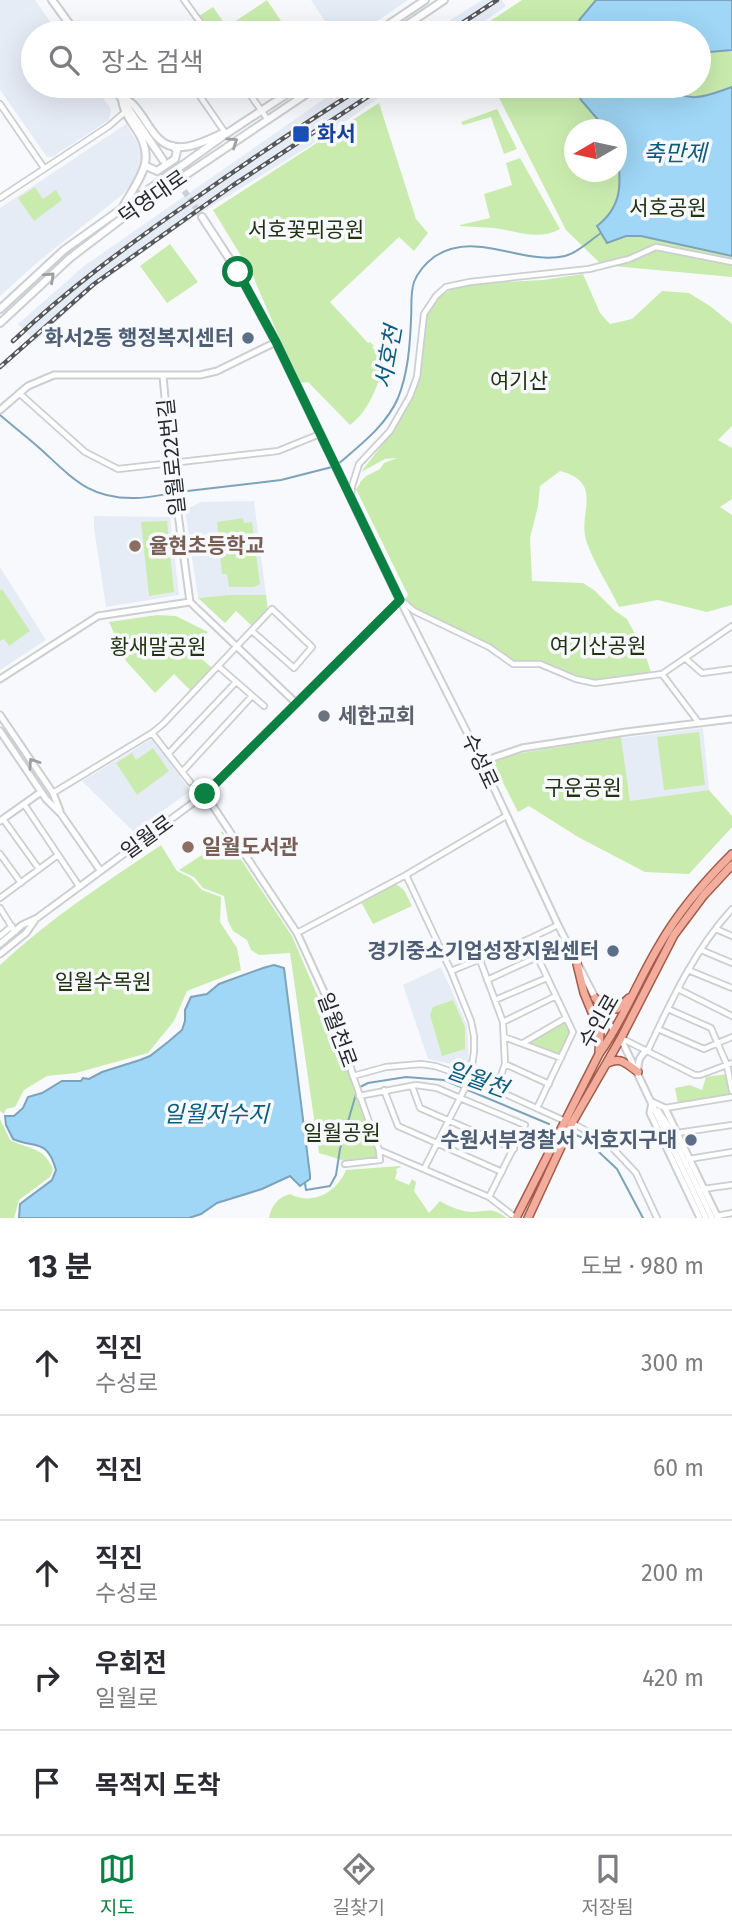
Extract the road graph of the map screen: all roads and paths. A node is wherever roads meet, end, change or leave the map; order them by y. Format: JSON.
{"nodes":[{"id":1,"x":52,"y":0,"type":"edge"},
{"id":2,"x":184,"y":0,"type":"edge"},
{"id":3,"x":425,"y":0,"type":"edge"},
{"id":4,"x":444,"y":0,"type":"edge"},
{"id":5,"x":67,"y":21,"type":"edge"},
{"id":6,"x":199,"y":21,"type":"edge"},
{"id":7,"x":394,"y":21,"type":"edge"},
{"id":8,"x":413,"y":21,"type":"edge"},
{"id":9,"x":201,"y":98,"type":"edge"},
{"id":10,"x":253,"y":98,"type":"edge"},
{"id":11,"x":281,"y":98,"type":"edge"},
{"id":12,"x":300,"y":98,"type":"edge"},
{"id":13,"x":122,"y":99,"type":"junction"},
{"id":14,"x":0,"y":104,"type":"edge"},
{"id":15,"x":262,"y":111,"type":"junction"},
{"id":16,"x":125,"y":112,"type":"junction"},
{"id":17,"x":268,"y":120,"type":"junction"},
{"id":18,"x":226,"y":133,"type":"junction"},
{"id":19,"x":173,"y":146,"type":"junction"},
{"id":20,"x":163,"y":160,"type":"tunnel mouth"},
{"id":21,"x":146,"y":166,"type":"junction"},
{"id":22,"x":44,"y":168,"type":"junction"},
{"id":23,"x":0,"y":198,"type":"edge"},
{"id":24,"x":121,"y":209,"type":"junction"},
{"id":25,"x":202,"y":217,"type":"tunnel mouth"},
{"id":26,"x":732,"y":262,"type":"edge"},
{"id":27,"x":0,"y":309,"type":"edge"},
{"id":28,"x":0,"y":323,"type":"edge"},
{"id":29,"x":276,"y":342,"type":"junction"},
{"id":30,"x":163,"y":376,"type":"junction"},
{"id":31,"x":19,"y":393,"type":"junction"},
{"id":32,"x":0,"y":410,"type":"edge"},
{"id":33,"x":320,"y":434,"type":"junction"},
{"id":34,"x":171,"y":462,"type":"junction"},
{"id":35,"x":351,"y":498,"type":"junction"},
{"id":36,"x":400,"y":600,"type":"junction"},
{"id":37,"x":190,"y":602,"type":"junction"},
{"id":38,"x":732,"y":626,"type":"edge"},
{"id":39,"x":252,"y":631,"type":"junction"},
{"id":40,"x":237,"y":646,"type":"junction"},
{"id":41,"x":685,"y":659,"type":"junction"},
{"id":42,"x":218,"y":666,"type":"junction"},
{"id":43,"x":732,"y":670,"type":"edge"},
{"id":44,"x":662,"y":674,"type":"junction"},
{"id":45,"x":0,"y":678,"type":"edge"},
{"id":46,"x":236,"y":682,"type":"junction"},
{"id":47,"x":252,"y":696,"type":"junction"},
{"id":48,"x":296,"y":702,"type":"junction"},
{"id":49,"x":264,"y":706,"type":"dead end"},
{"id":50,"x":0,"y":715,"type":"edge"},
{"id":51,"x":732,"y":719,"type":"edge"},
{"id":52,"x":699,"y":723,"type":"junction"},
{"id":53,"x":0,"y":732,"type":"edge"},
{"id":54,"x":152,"y":733,"type":"junction"},
{"id":55,"x":168,"y":754,"type":"junction"},
{"id":56,"x":481,"y":762,"type":"junction"},
{"id":57,"x":182,"y":772,"type":"junction"},
{"id":58,"x":190,"y":782,"type":"dead end"},
{"id":59,"x":41,"y":792,"type":"junction"},
{"id":60,"x":53,"y":793,"type":"junction"},
{"id":61,"x":205,"y":794,"type":"junction"},
{"id":62,"x":24,"y":804,"type":"junction"},
{"id":63,"x":61,"y":814,"type":"junction"},
{"id":64,"x":506,"y":816,"type":"junction"},
{"id":65,"x":2,"y":820,"type":"edge"},
{"id":66,"x":732,"y":854,"type":"edge"},
{"id":67,"x":58,"y":855,"type":"junction"},
{"id":68,"x":1,"y":857,"type":"edge"},
{"id":69,"x":732,"y":865,"type":"edge"},
{"id":70,"x":39,"y":869,"type":"junction"},
{"id":71,"x":100,"y":870,"type":"junction"},
{"id":72,"x":406,"y":875,"type":"junction"},
{"id":73,"x":21,"y":883,"type":"junction"},
{"id":74,"x":79,"y":886,"type":"junction"},
{"id":75,"x":0,"y":898,"type":"edge"},
{"id":76,"x":0,"y":908,"type":"edge"},
{"id":77,"x":731,"y":911,"type":"edge"},
{"id":78,"x":37,"y":918,"type":"junction"},
{"id":79,"x":558,"y":925,"type":"junction"},
{"id":80,"x":14,"y":929,"type":"junction"},
{"id":81,"x":716,"y":929,"type":"junction"},
{"id":82,"x":297,"y":933,"type":"junction"},
{"id":83,"x":0,"y":936,"type":"edge"},
{"id":84,"x":732,"y":936,"type":"edge"},
{"id":85,"x":529,"y":939,"type":"junction"},
{"id":86,"x":0,"y":944,"type":"edge"},
{"id":87,"x":701,"y":950,"type":"junction"},
{"id":88,"x":0,"y":954,"type":"edge"},
{"id":89,"x":537,"y":957,"type":"junction"},
{"id":90,"x":480,"y":960,"type":"junction"},
{"id":91,"x":732,"y":963,"type":"edge"},
{"id":92,"x":577,"y":964,"type":"junction"},
{"id":93,"x":688,"y":970,"type":"junction"},
{"id":94,"x":451,"y":971,"type":"junction"},
{"id":95,"x":547,"y":978,"type":"junction"},
{"id":96,"x":487,"y":980,"type":"junction"},
{"id":97,"x":732,"y":988,"type":"edge"},
{"id":98,"x":678,"y":989,"type":"junction"},
{"id":99,"x":635,"y":992,"type":"junction"},
{"id":100,"x":556,"y":996,"type":"junction"},
{"id":101,"x":595,"y":998,"type":"junction"},
{"id":102,"x":495,"y":1000,"type":"junction"},
{"id":103,"x":668,"y":1009,"type":"junction"},
{"id":104,"x":732,"y":1016,"type":"edge"},
{"id":105,"x":566,"y":1018,"type":"junction"},
{"id":106,"x":503,"y":1022,"type":"junction"},
{"id":107,"x":658,"y":1029,"type":"junction"},
{"id":108,"x":618,"y":1035,"type":"junction"},
{"id":109,"x":504,"y":1037,"type":"junction"},
{"id":110,"x":732,"y":1037,"type":"edge"},
{"id":111,"x":719,"y":1043,"type":"junction"},
{"id":112,"x":523,"y":1044,"type":"junction"},
{"id":113,"x":648,"y":1050,"type":"junction"},
{"id":114,"x":599,"y":1054,"type":"junction"},
{"id":115,"x":561,"y":1058,"type":"junction"},
{"id":116,"x":505,"y":1064,"type":"junction"},
{"id":117,"x":730,"y":1064,"type":"edge"},
{"id":118,"x":606,"y":1065,"type":"junction"},
{"id":119,"x":638,"y":1072,"type":"junction"},
{"id":120,"x":470,"y":1078,"type":"junction"},
{"id":121,"x":354,"y":1079,"type":"junction"},
{"id":122,"x":549,"y":1084,"type":"junction"},
{"id":123,"x":412,"y":1086,"type":"junction"},
{"id":124,"x":384,"y":1090,"type":"junction"},
{"id":125,"x":496,"y":1090,"type":"junction"},
{"id":126,"x":732,"y":1091,"type":"edge"},
{"id":127,"x":358,"y":1094,"type":"junction"},
{"id":128,"x":462,"y":1095,"type":"junction"},
{"id":129,"x":732,"y":1097,"type":"edge"},
{"id":130,"x":652,"y":1102,"type":"junction"},
{"id":131,"x":537,"y":1108,"type":"junction"},
{"id":132,"x":665,"y":1108,"type":"junction"},
{"id":133,"x":449,"y":1121,"type":"junction"},
{"id":134,"x":568,"y":1122,"type":"junction"},
{"id":135,"x":732,"y":1125,"type":"edge"},
{"id":136,"x":677,"y":1133,"type":"junction"},
{"id":137,"x":436,"y":1144,"type":"junction"},
{"id":138,"x":514,"y":1149,"type":"junction"},
{"id":139,"x":379,"y":1150,"type":"junction"},
{"id":140,"x":732,"y":1152,"type":"edge"},
{"id":141,"x":689,"y":1159,"type":"junction"},
{"id":142,"x":345,"y":1164,"type":"dead end"},
{"id":143,"x":424,"y":1169,"type":"junction"},
{"id":144,"x":502,"y":1172,"type":"junction"},
{"id":145,"x":732,"y":1185,"type":"edge"},
{"id":146,"x":703,"y":1189,"type":"junction"},
{"id":147,"x":489,"y":1197,"type":"junction"},
{"id":148,"x":732,"y":1213,"type":"edge"},
{"id":149,"x":716,"y":1217,"type":"edge"},
{"id":150,"x":516,"y":1218,"type":"edge"},
{"id":151,"x":528,"y":1218,"type":"edge"},
{"id":152,"x":657,"y":1218,"type":"edge"},
{"id":153,"x":700,"y":1218,"type":"edge"},
{"id":154,"x":706,"y":1218,"type":"edge"}],
"edges":[{"from":1,"to":5,"type":"main road"},
{"from":2,"to":6,"type":"street"},
{"from":3,"to":7,"type":"main road"},
{"from":4,"to":8,"type":"main road"},
{"from":9,"to":18,"type":"street"},
{"from":10,"to":15,"type":"street"},
{"from":11,"to":15,"type":"main road"},
{"from":12,"to":17,"type":"main road","name":"덕영대로"},
{"from":13,"to":16,"type":"main road"},
{"from":13,"to":19,"type":"main road"},
{"from":13,"to":20,"type":"main road"},
{"from":14,"to":22,"type":"street"},
{"from":15,"to":17,"type":"street"},
{"from":15,"to":18,"type":"main road"},
{"from":16,"to":21,"type":"main road"},
{"from":16,"to":22,"type":"street"},
{"from":28,"to":17,"type":"main road","name":"덕영대로","one_way":true},
{"from":18,"to":19,"type":"main road"},
{"from":18,"to":24,"type":"main road","name":"덕영대로"},
{"from":19,"to":21,"type":"main road"},
{"from":21,"to":24,"type":"main road"},
{"from":22,"to":23,"type":"street"},
{"from":24,"to":27,"type":"main road","name":"덕영대로"},
{"from":25,"to":29,"type":"main road"},
{"from":26,"to":35,"type":"street"},
{"from":29,"to":30,"type":"street"},
{"from":29,"to":33,"type":"main road"},
{"from":30,"to":31,"type":"street"},
{"from":30,"to":34,"type":"street","name":"일월로22번길"},
{"from":31,"to":32,"type":"street"},
{"from":31,"to":34,"type":"street"},
{"from":33,"to":34,"type":"street"},
{"from":33,"to":35,"type":"main road","name":"수성로"},
{"from":34,"to":37,"type":"street","name":"일월로22번길"},
{"from":35,"to":36,"type":"main road","name":"수성로"},
{"from":36,"to":44,"type":"street"},
{"from":36,"to":48,"type":"street","name":"일월로"},
{"from":36,"to":56,"type":"street","name":"수성로"},
{"from":37,"to":40,"type":"street"},
{"from":37,"to":45,"type":"street"},
{"from":38,"to":41,"type":"street"},
{"from":39,"to":39,"type":"street"},
{"from":39,"to":40,"type":"street"},
{"from":40,"to":42,"type":"street"},
{"from":40,"to":48,"type":"street"},
{"from":41,"to":43,"type":"street"},
{"from":41,"to":44,"type":"street"},
{"from":42,"to":46,"type":"street"},
{"from":42,"to":54,"type":"street"},
{"from":44,"to":52,"type":"street"},
{"from":46,"to":47,"type":"street"},
{"from":46,"to":55,"type":"street"},
{"from":47,"to":49,"type":"street"},
{"from":47,"to":57,"type":"street"},
{"from":48,"to":61,"type":"street","name":"일월로"},
{"from":60,"to":50,"type":"street","one_way":true},
{"from":51,"to":52,"type":"street"},
{"from":52,"to":56,"type":"street"},
{"from":53,"to":59,"type":"street"},
{"from":54,"to":55,"type":"street"},
{"from":54,"to":60,"type":"street"},
{"from":55,"to":57,"type":"street"},
{"from":56,"to":64,"type":"street","name":"수성로"},
{"from":57,"to":58,"type":"street"},
{"from":59,"to":62,"type":"street"},
{"from":59,"to":63,"type":"street"},
{"from":60,"to":63,"type":"street"},
{"from":61,"to":71,"type":"street","name":"일월로"},
{"from":61,"to":82,"type":"street","name":"일월천로"},
{"from":62,"to":65,"type":"street"},
{"from":62,"to":67,"type":"street"},
{"from":63,"to":71,"type":"street"},
{"from":64,"to":72,"type":"street"},
{"from":64,"to":79,"type":"street","name":"수성로"},
{"from":65,"to":70,"type":"street"},
{"from":66,"to":99,"type":"main road","name":"수인로"},
{"from":67,"to":70,"type":"street"},
{"from":67,"to":74,"type":"street"},
{"from":68,"to":73,"type":"street"},
{"from":69,"to":108,"type":"main road","name":"수인로"},
{"from":70,"to":73,"type":"street"},
{"from":71,"to":74,"type":"street","name":"일월로"},
{"from":72,"to":82,"type":"street"},
{"from":72,"to":94,"type":"street"},
{"from":73,"to":75,"type":"street"},
{"from":74,"to":78,"type":"street","name":"일월로"},
{"from":76,"to":80,"type":"street"},
{"from":77,"to":81,"type":"street"},
{"from":78,"to":80,"type":"street","name":"일월로"},
{"from":78,"to":88,"type":"street","name":"일월로"},
{"from":79,"to":85,"type":"street"},
{"from":79,"to":92,"type":"street","name":"수성로"},
{"from":80,"to":83,"type":"street","name":"일월로"},
{"from":80,"to":86,"type":"street","name":"일월로"},
{"from":81,"to":84,"type":"street"},
{"from":81,"to":87,"type":"street"},
{"from":82,"to":121,"type":"street","name":"일월천로"},
{"from":85,"to":89,"type":"street"},
{"from":85,"to":90,"type":"street"},
{"from":87,"to":91,"type":"street"},
{"from":87,"to":93,"type":"street"},
{"from":89,"to":95,"type":"street"},
{"from":89,"to":96,"type":"street"},
{"from":90,"to":94,"type":"street"},
{"from":90,"to":96,"type":"street"},
{"from":92,"to":101,"type":"street","name":"수성로"},
{"from":92,"to":114,"type":"main road"},
{"from":93,"to":97,"type":"street"},
{"from":93,"to":98,"type":"street"},
{"from":94,"to":120,"type":"street"},
{"from":95,"to":100,"type":"street"},
{"from":95,"to":102,"type":"street"},
{"from":96,"to":102,"type":"street"},
{"from":98,"to":103,"type":"street"},
{"from":98,"to":104,"type":"street"},
{"from":99,"to":101,"type":"main road"},
{"from":99,"to":108,"type":"main road","name":"수인로"},
{"from":100,"to":105,"type":"street"},
{"from":100,"to":106,"type":"street"},
{"from":101,"to":108,"type":"street","name":"수성로"},
{"from":102,"to":106,"type":"street"},
{"from":103,"to":107,"type":"street"},
{"from":103,"to":111,"type":"street"},
{"from":105,"to":112,"type":"street"},
{"from":105,"to":115,"type":"street"},
{"from":106,"to":109,"type":"street"},
{"from":107,"to":111,"type":"street"},
{"from":107,"to":113,"type":"street"},
{"from":108,"to":113,"type":"street"},
{"from":108,"to":114,"type":"main road","name":"수인로"},
{"from":108,"to":118,"type":"main road","name":"수인로"},
{"from":108,"to":119,"type":"street","name":"수성로"},
{"from":109,"to":112,"type":"street"},
{"from":109,"to":116,"type":"street"},
{"from":110,"to":111,"type":"street"},
{"from":111,"to":117,"type":"street"},
{"from":112,"to":115,"type":"street"},
{"from":113,"to":117,"type":"street"},
{"from":113,"to":119,"type":"street"},
{"from":114,"to":134,"type":"main road","name":"수인로"},
{"from":115,"to":122,"type":"street"},
{"from":116,"to":122,"type":"street"},
{"from":116,"to":125,"type":"street"},
{"from":117,"to":126,"type":"street"},
{"from":118,"to":119,"type":"main road"},
{"from":118,"to":134,"type":"main road","name":"수인로"},
{"from":119,"to":130,"type":"street","name":"수성로"},
{"from":120,"to":121,"type":"street","name":"일월천로"},
{"from":120,"to":125,"type":"street","name":"일월천로"},
{"from":120,"to":128,"type":"street"},
{"from":121,"to":127,"type":"street"},
{"from":122,"to":131,"type":"street"},
{"from":123,"to":124,"type":"street"},
{"from":123,"to":128,"type":"street"},
{"from":123,"to":133,"type":"street"},
{"from":124,"to":127,"type":"street"},
{"from":124,"to":137,"type":"street"},
{"from":125,"to":131,"type":"street","name":"일월천로"},
{"from":127,"to":139,"type":"street"},
{"from":128,"to":133,"type":"street"},
{"from":128,"to":138,"type":"street"},
{"from":129,"to":132,"type":"street"},
{"from":130,"to":132,"type":"street"},
{"from":130,"to":149,"type":"street"},
{"from":130,"to":153,"type":"street"},
{"from":130,"to":154,"type":"street"},
{"from":131,"to":134,"type":"street","name":"일월천로"},
{"from":132,"to":136,"type":"street"},
{"from":133,"to":137,"type":"street"},
{"from":133,"to":138,"type":"street"},
{"from":134,"to":150,"type":"main road","name":"수인로"},
{"from":134,"to":151,"type":"main road","name":"수인로"},
{"from":134,"to":152,"type":"street","name":"일월천로"},
{"from":135,"to":136,"type":"street"},
{"from":136,"to":141,"type":"street"},
{"from":137,"to":143,"type":"street"},
{"from":137,"to":144,"type":"street"},
{"from":138,"to":144,"type":"street"},
{"from":139,"to":142,"type":"street"},
{"from":139,"to":143,"type":"street"},
{"from":140,"to":141,"type":"street"},
{"from":141,"to":146,"type":"street"},
{"from":143,"to":147,"type":"street"},
{"from":144,"to":147,"type":"street"},
{"from":145,"to":146,"type":"street"},
{"from":146,"to":149,"type":"street"},
{"from":147,"to":150,"type":"street"},
{"from":148,"to":149,"type":"street"}]}
